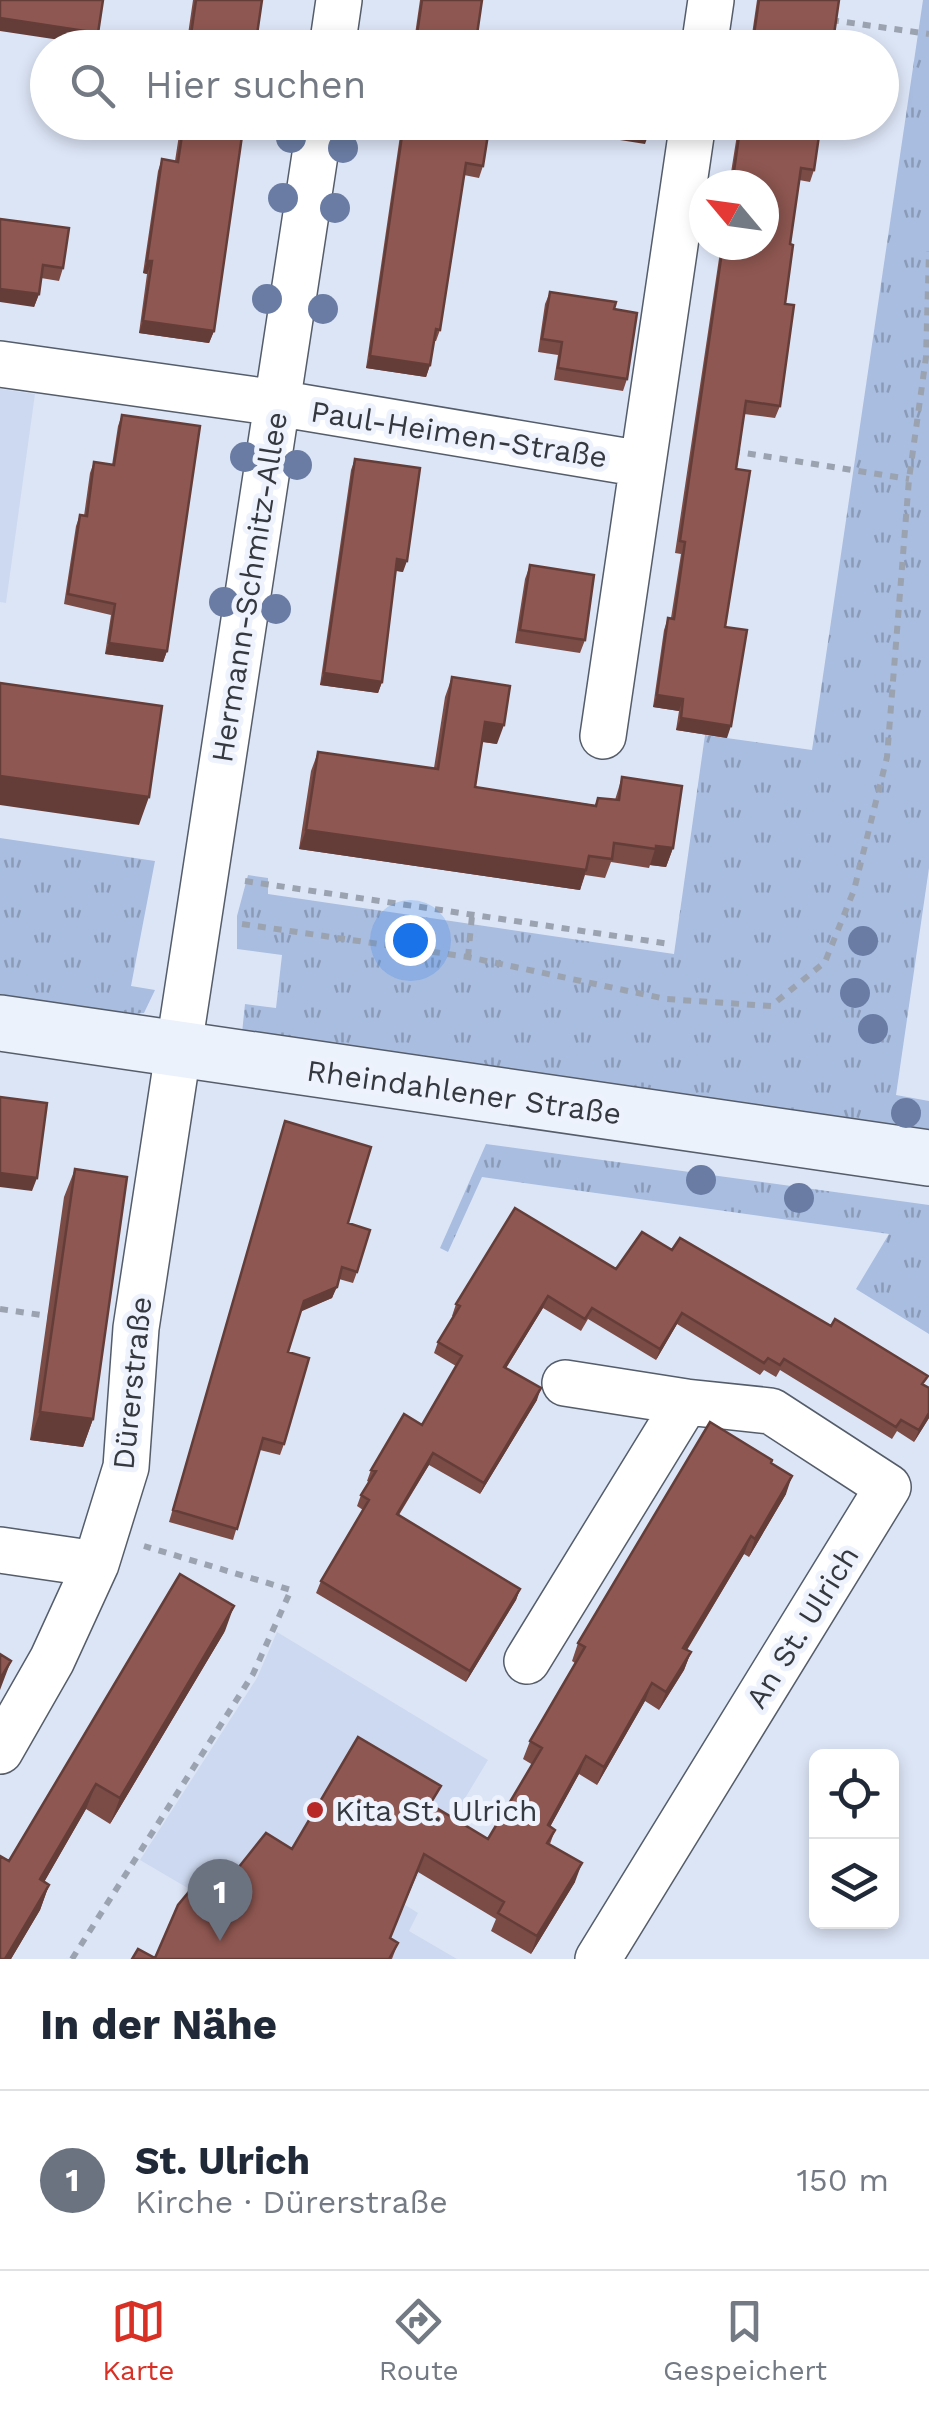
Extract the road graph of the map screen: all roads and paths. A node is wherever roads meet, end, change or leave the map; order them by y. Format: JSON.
{"nodes":[{"id":1,"x":339,"y":0,"type":"edge"},
{"id":2,"x":705,"y":1,"type":"edge"},
{"id":3,"x":821,"y":18,"type":"edge"},
{"id":4,"x":335,"y":30,"type":"edge"},
{"id":5,"x":704,"y":30,"type":"edge"},
{"id":6,"x":929,"y":34,"type":"edge"},
{"id":7,"x":317,"y":140,"type":"edge"},
{"id":8,"x":690,"y":140,"type":"edge"},
{"id":9,"x":929,"y":251,"type":"edge"},
{"id":10,"x":0,"y":364,"type":"edge"},
{"id":11,"x":277,"y":403,"type":"junction"},
{"id":12,"x":723,"y":450,"type":"edge"},
{"id":13,"x":642,"y":464,"type":"junction"},
{"id":14,"x":909,"y":479,"type":"junction"},
{"id":15,"x":603,"y":736,"type":"dead end"},
{"id":16,"x":201,"y":896,"type":"junction"},
{"id":17,"x":472,"y":916,"type":"junction"},
{"id":18,"x":670,"y":944,"type":"dead end"},
{"id":19,"x":468,"y":957,"type":"junction"},
{"id":20,"x":0,"y":1023,"type":"edge"},
{"id":21,"x":180,"y":1051,"type":"junction"},
{"id":22,"x":929,"y":1158,"type":"edge"},
{"id":23,"x":0,"y":1310,"type":"edge"},
{"id":24,"x":58,"y":1318,"type":"edge"},
{"id":25,"x":566,"y":1383,"type":"dead end"},
{"id":26,"x":686,"y":1402,"type":"junction"},
{"id":27,"x":0,"y":1550,"type":"edge"},
{"id":28,"x":96,"y":1564,"type":"junction"},
{"id":29,"x":527,"y":1661,"type":"dead end"},
{"id":30,"x":0,"y":1750,"type":"edge"},
{"id":31,"x":72,"y":1959,"type":"edge"},
{"id":32,"x":598,"y":1959,"type":"edge"}],
"edges":[{"from":1,"to":4,"type":"street"},
{"from":2,"to":5,"type":"street"},
{"from":3,"to":6,"type":"path"},
{"from":7,"to":11,"type":"street","name":"Hermann-Schmitz-Allee"},
{"from":8,"to":13,"type":"street","name":"Paul-Heimen-Straße"},
{"from":9,"to":14,"type":"path"},
{"from":10,"to":11,"type":"street","name":"Paul-Heimen-Straße"},
{"from":11,"to":13,"type":"street","name":"Paul-Heimen-Straße"},
{"from":11,"to":16,"type":"street","name":"Hermann-Schmitz-Allee"},
{"from":12,"to":14,"type":"path"},
{"from":13,"to":15,"type":"street","name":"Paul-Heimen-Straße"},
{"from":14,"to":19,"type":"path"},
{"from":16,"to":17,"type":"path"},
{"from":16,"to":19,"type":"path"},
{"from":16,"to":21,"type":"street","name":"Hermann-Schmitz-Allee"},
{"from":17,"to":18,"type":"path"},
{"from":17,"to":19,"type":"path"},
{"from":20,"to":21,"type":"main road","name":"Rheindahlener Straße"},
{"from":21,"to":22,"type":"main road","name":"Rheindahlener Straße"},
{"from":21,"to":28,"type":"street","name":"Dürerstraße"},
{"from":23,"to":24,"type":"path"},
{"from":25,"to":26,"type":"street","name":"An St. Ulrich"},
{"from":26,"to":29,"type":"street"},
{"from":26,"to":32,"type":"street","name":"An St. Ulrich"},
{"from":27,"to":28,"type":"street"},
{"from":28,"to":30,"type":"street","name":"Dürerstraße"},
{"from":28,"to":31,"type":"path"}]}
